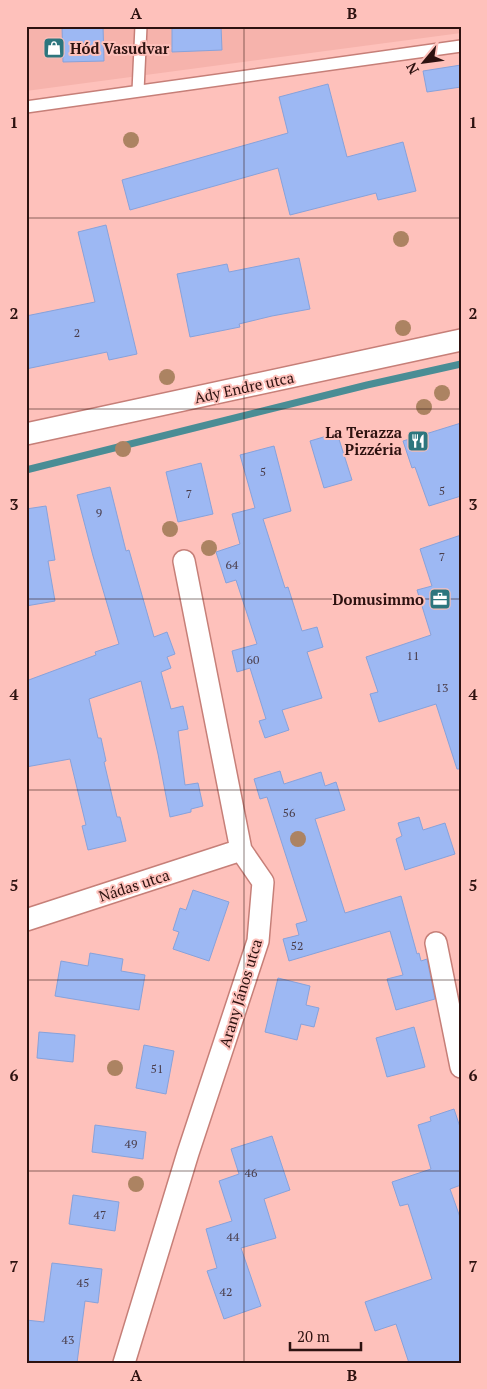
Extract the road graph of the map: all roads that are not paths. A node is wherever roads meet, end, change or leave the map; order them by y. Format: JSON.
{"nodes":[{"id":1,"x":141,"y":26,"type":"edge"},
{"id":2,"x":461,"y":46,"type":"edge"},
{"id":3,"x":138,"y":91,"type":"junction"},
{"id":4,"x":26,"y":107,"type":"edge"},
{"id":5,"x":461,"y":340,"type":"edge"},
{"id":6,"x":26,"y":434,"type":"edge"},
{"id":7,"x":184,"y":561,"type":"dead end"},
{"id":8,"x":242,"y":850,"type":"junction"},
{"id":9,"x":26,"y":920,"type":"edge"},
{"id":10,"x":436,"y":943,"type":"dead end"},
{"id":11,"x":461,"y":1068,"type":"edge"},
{"id":12,"x":124,"y":1363,"type":"edge"}],
"edges":[{"from":1,"to":3,"type":"lane"},
{"from":2,"to":3,"type":"lane"},
{"from":3,"to":4,"type":"lane"},
{"from":5,"to":6,"type":"street","name":"Ady Endre utca"},
{"from":7,"to":8,"type":"street","name":"Arany János utca"},
{"from":8,"to":9,"type":"street","name":"Nádas utca"},
{"from":8,"to":12,"type":"street","name":"Arany János utca"},
{"from":10,"to":11,"type":"street"}]}
